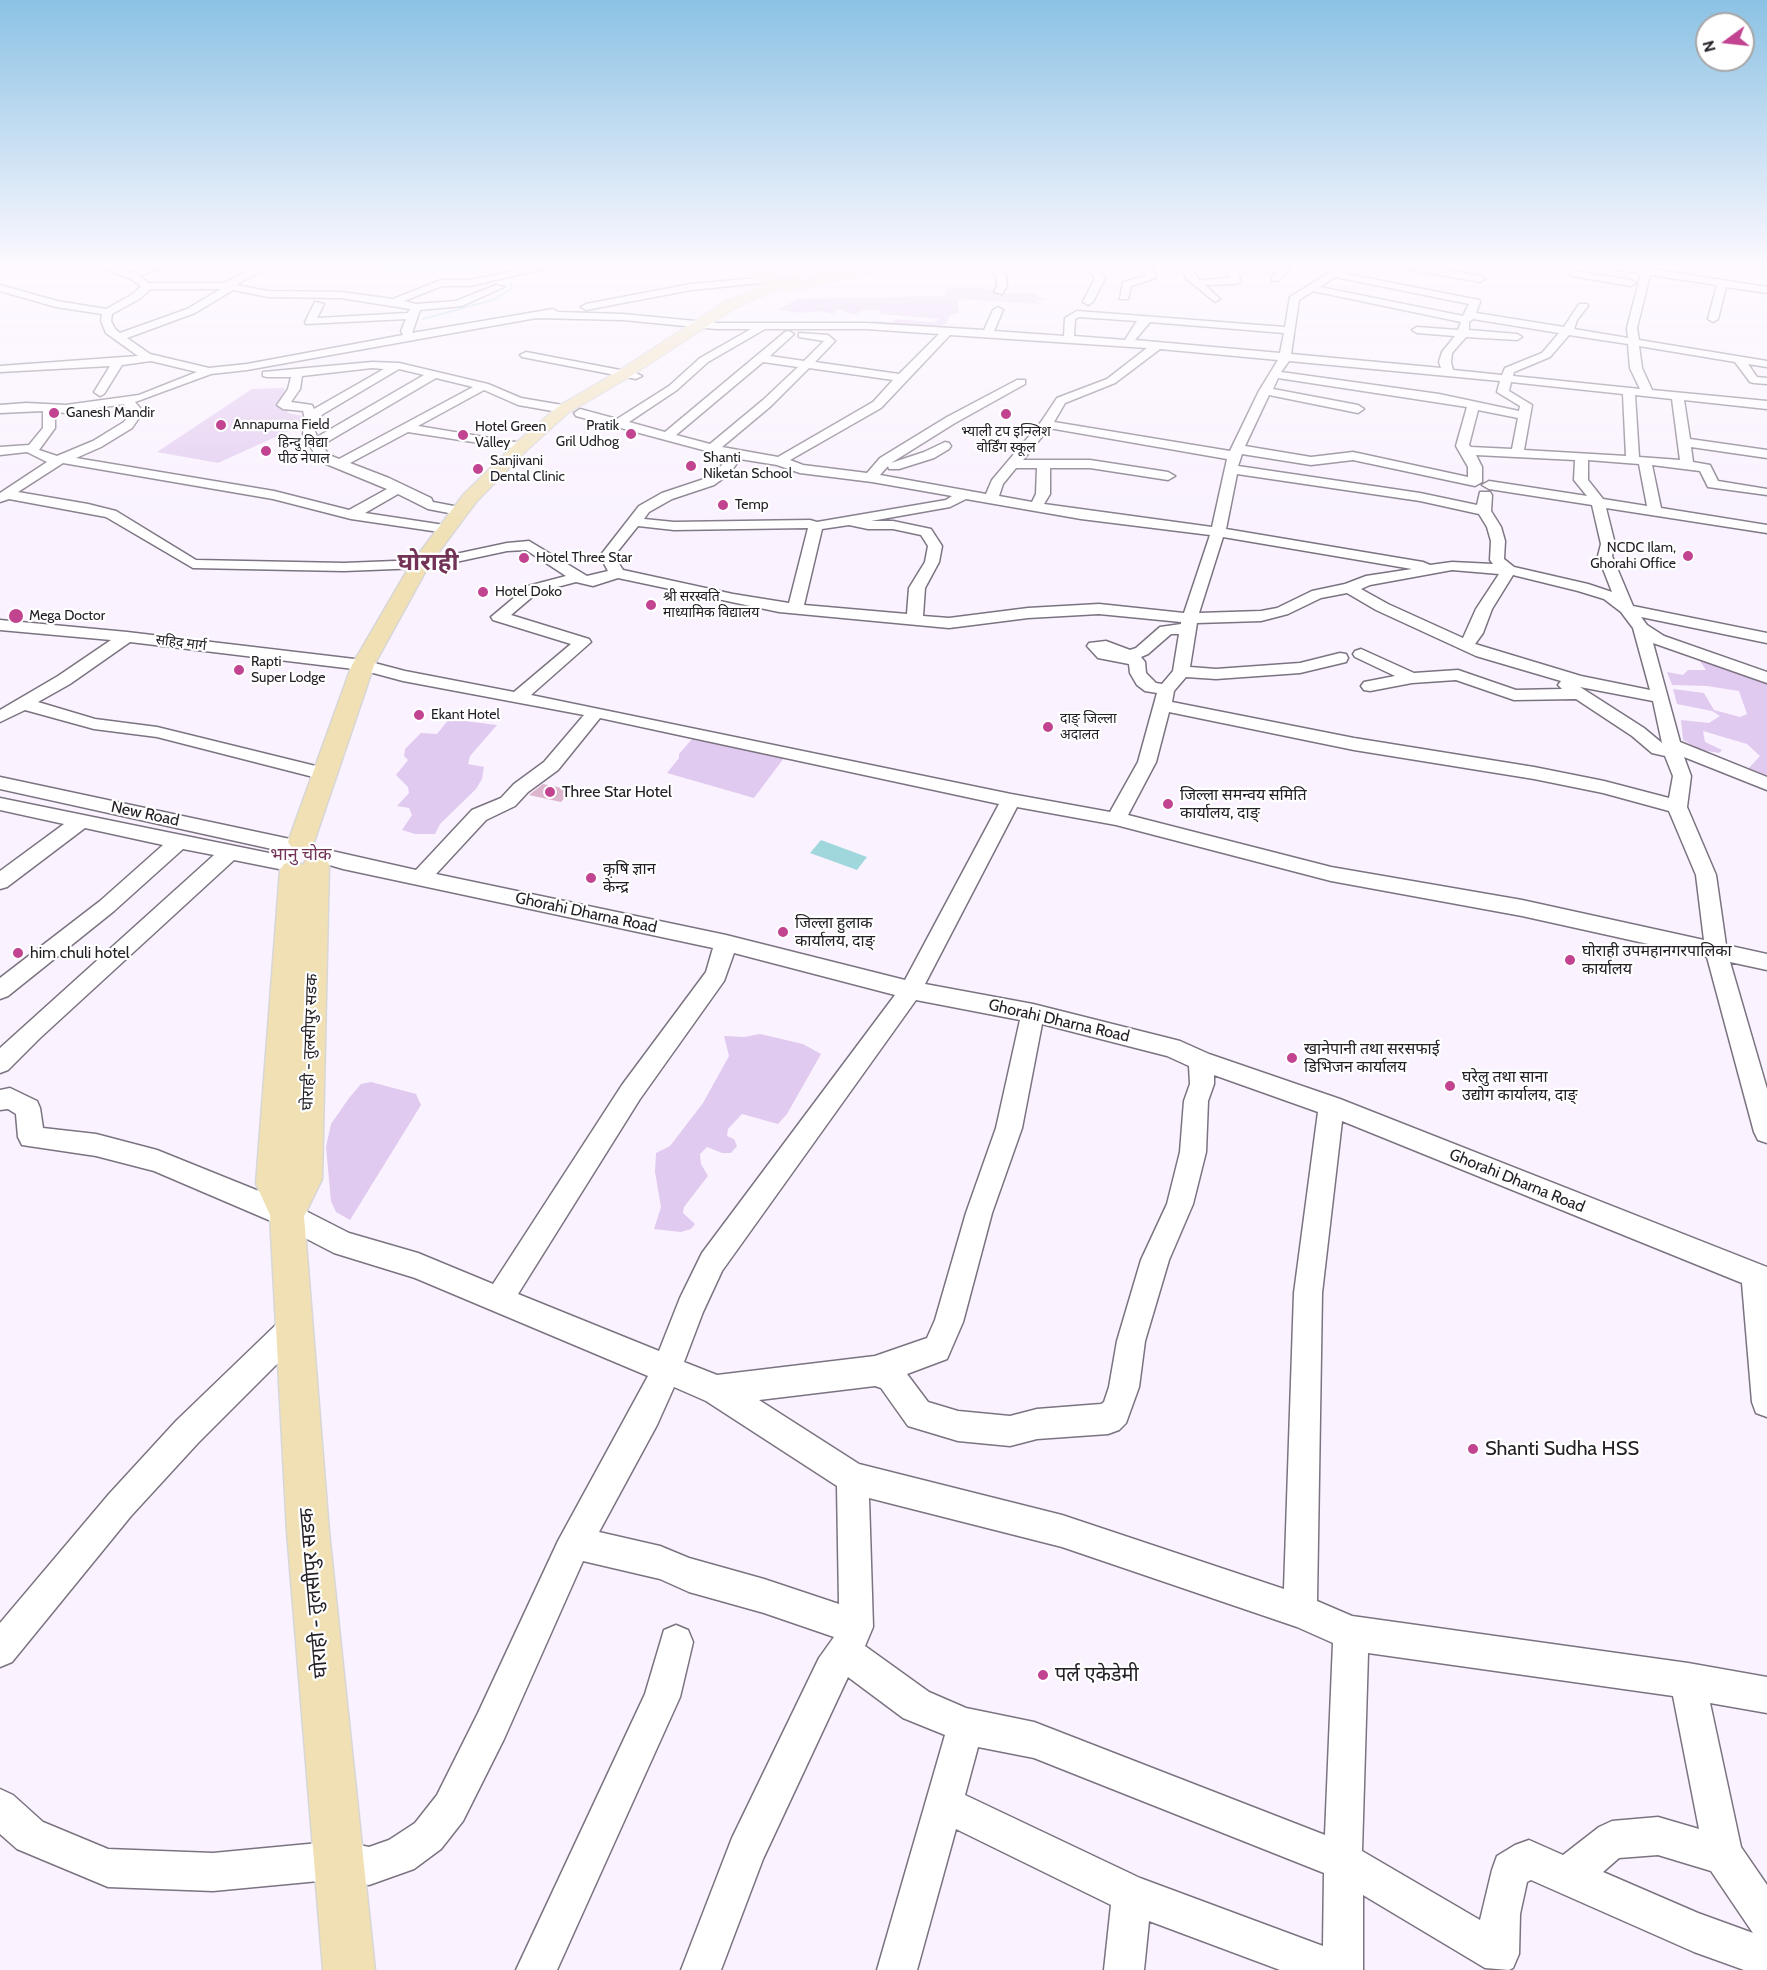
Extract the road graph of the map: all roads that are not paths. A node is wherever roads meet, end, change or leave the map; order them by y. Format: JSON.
{"nodes":[{"id":1,"x":132,"y":358,"type":"edge"},
{"id":2,"x":158,"y":358,"type":"edge"},
{"id":3,"x":294,"y":358,"type":"edge"},
{"id":4,"x":354,"y":358,"type":"edge"},
{"id":5,"x":541,"y":358,"type":"edge"},
{"id":6,"x":657,"y":358,"type":"edge"},
{"id":7,"x":707,"y":358,"type":"edge"},
{"id":8,"x":761,"y":358,"type":"joint"},
{"id":9,"x":815,"y":358,"type":"edge"},
{"id":10,"x":920,"y":358,"type":"edge"},
{"id":11,"x":1141,"y":358,"type":"edge"},
{"id":12,"x":1285,"y":358,"type":"joint"},
{"id":13,"x":1446,"y":358,"type":"edge"},
{"id":14,"x":1539,"y":358,"type":"edge"},
{"id":15,"x":1635,"y":358,"type":"edge"},
{"id":16,"x":1725,"y":358,"type":"edge"},
{"id":17,"x":1739,"y":360,"type":"junction"},
{"id":18,"x":110,"y":363,"type":"junction"},
{"id":19,"x":809,"y":364,"type":"junction"},
{"id":20,"x":1767,"y":364,"type":"edge"},
{"id":21,"x":360,"y":366,"type":"junction"},
{"id":22,"x":399,"y":366,"type":"junction"},
{"id":23,"x":247,"y":367,"type":"junction"},
{"id":24,"x":0,"y":369,"type":"edge"},
{"id":25,"x":209,"y":370,"type":"junction"},
{"id":26,"x":1448,"y":372,"type":"junction"},
{"id":27,"x":297,"y":373,"type":"junction"},
{"id":28,"x":435,"y":374,"type":"junction"},
{"id":29,"x":1274,"y":374,"type":"junction"},
{"id":30,"x":630,"y":375,"type":"junction"},
{"id":31,"x":903,"y":378,"type":"junction"},
{"id":32,"x":1507,"y":378,"type":"junction"},
{"id":33,"x":1767,"y":381,"type":"edge"},
{"id":34,"x":1021,"y":382,"type":"dead end"},
{"id":35,"x":484,"y":386,"type":"junction"},
{"id":36,"x":1265,"y":391,"type":"junction"},
{"id":37,"x":1629,"y":391,"type":"junction"},
{"id":38,"x":100,"y":392,"type":"dead end"},
{"id":39,"x":1648,"y":393,"type":"junction"},
{"id":40,"x":1677,"y":396,"type":"junction"},
{"id":41,"x":660,"y":397,"type":"junction"},
{"id":42,"x":127,"y":400,"type":"junction"},
{"id":43,"x":693,"y":403,"type":"junction"},
{"id":44,"x":1767,"y":405,"type":"edge"},
{"id":45,"x":1473,"y":406,"type":"junction"},
{"id":46,"x":0,"y":408,"type":"edge"},
{"id":47,"x":49,"y":409,"type":"junction"},
{"id":48,"x":1358,"y":409,"type":"dead end"},
{"id":49,"x":572,"y":411,"type":"junction"},
{"id":50,"x":1525,"y":416,"type":"junction"},
{"id":51,"x":311,"y":419,"type":"junction"},
{"id":52,"x":620,"y":423,"type":"junction"},
{"id":53,"x":1046,"y":424,"type":"junction"},
{"id":54,"x":406,"y":428,"type":"junction"},
{"id":55,"x":666,"y":436,"type":"junction"},
{"id":56,"x":1684,"y":442,"type":"junction"},
{"id":57,"x":315,"y":444,"type":"junction"},
{"id":58,"x":945,"y":446,"type":"dead end"},
{"id":59,"x":520,"y":447,"type":"junction"},
{"id":60,"x":33,"y":448,"type":"junction"},
{"id":61,"x":713,"y":448,"type":"junction"},
{"id":62,"x":0,"y":450,"type":"edge"},
{"id":63,"x":1467,"y":451,"type":"junction"},
{"id":64,"x":1517,"y":454,"type":"junction"},
{"id":65,"x":1767,"y":454,"type":"edge"},
{"id":66,"x":737,"y":455,"type":"junction"},
{"id":67,"x":1582,"y":456,"type":"junction"},
{"id":68,"x":1234,"y":458,"type":"junction"},
{"id":69,"x":59,"y":460,"type":"junction"},
{"id":70,"x":1639,"y":461,"type":"junction"},
{"id":71,"x":780,"y":462,"type":"junction"},
{"id":72,"x":341,"y":463,"type":"junction"},
{"id":73,"x":1040,"y":463,"type":"junction"},
{"id":74,"x":1013,"y":464,"type":"junction"},
{"id":75,"x":1685,"y":464,"type":"junction"},
{"id":76,"x":874,"y":475,"type":"junction"},
{"id":77,"x":1168,"y":476,"type":"dead end"},
{"id":78,"x":1482,"y":484,"type":"junction"},
{"id":79,"x":397,"y":489,"type":"junction"},
{"id":80,"x":1764,"y":490,"type":"edge"},
{"id":81,"x":963,"y":495,"type":"junction"},
{"id":82,"x":4,"y":497,"type":"edge"},
{"id":83,"x":991,"y":500,"type":"junction"},
{"id":84,"x":1598,"y":502,"type":"junction"},
{"id":85,"x":1036,"y":507,"type":"junction"},
{"id":86,"x":1484,"y":511,"type":"junction"},
{"id":87,"x":459,"y":512,"type":"junction"},
{"id":88,"x":1655,"y":512,"type":"junction"},
{"id":89,"x":351,"y":515,"type":"junction"},
{"id":90,"x":852,"y":521,"type":"junction"},
{"id":91,"x":636,"y":522,"type":"junction"},
{"id":92,"x":816,"y":526,"type":"junction"},
{"id":93,"x":1764,"y":527,"type":"edge"},
{"id":94,"x":446,"y":529,"type":"junction"},
{"id":95,"x":1218,"y":532,"type":"junction"},
{"id":96,"x":429,"y":563,"type":"junction"},
{"id":97,"x":1436,"y":568,"type":"junction"},
{"id":98,"x":1509,"y":570,"type":"junction"},
{"id":99,"x":617,"y":573,"type":"junction"},
{"id":100,"x":578,"y":577,"type":"junction"},
{"id":101,"x":1349,"y":588,"type":"junction"},
{"id":102,"x":795,"y":609,"type":"junction"},
{"id":103,"x":1627,"y":609,"type":"junction"},
{"id":104,"x":915,"y":620,"type":"junction"},
{"id":105,"x":1189,"y":623,"type":"junction"},
{"id":106,"x":0,"y":625,"type":"edge"},
{"id":107,"x":1641,"y":628,"type":"junction"},
{"id":108,"x":127,"y":636,"type":"junction"},
{"id":109,"x":1767,"y":638,"type":"edge"},
{"id":110,"x":1466,"y":645,"type":"junction"},
{"id":111,"x":1361,"y":654,"type":"dead end"},
{"id":112,"x":1340,"y":658,"type":"dead end"},
{"id":113,"x":370,"y":668,"type":"junction"},
{"id":114,"x":1181,"y":672,"type":"junction"},
{"id":115,"x":1557,"y":675,"type":"junction"},
{"id":116,"x":1412,"y":678,"type":"junction"},
{"id":117,"x":1767,"y":678,"type":"edge"},
{"id":118,"x":1370,"y":686,"type":"dead end"},
{"id":119,"x":1577,"y":694,"type":"junction"},
{"id":120,"x":1164,"y":697,"type":"junction"},
{"id":121,"x":1660,"y":697,"type":"junction"},
{"id":122,"x":517,"y":698,"type":"junction"},
{"id":123,"x":25,"y":704,"type":"junction"},
{"id":124,"x":596,"y":712,"type":"junction"},
{"id":125,"x":0,"y":717,"type":"edge"},
{"id":126,"x":1673,"y":748,"type":"junction"},
{"id":127,"x":325,"y":774,"type":"junction"},
{"id":128,"x":0,"y":783,"type":"edge"},
{"id":129,"x":1767,"y":784,"type":"edge"},
{"id":130,"x":1011,"y":800,"type":"junction"},
{"id":131,"x":0,"y":804,"type":"edge"},
{"id":132,"x":1677,"y":807,"type":"junction"},
{"id":133,"x":1116,"y":819,"type":"junction"},
{"id":134,"x":81,"y":821,"type":"junction"},
{"id":135,"x":327,"y":821,"type":"dead end"},
{"id":136,"x":179,"y":841,"type":"junction"},
{"id":137,"x":230,"y":852,"type":"junction"},
{"id":138,"x":300,"y":857,"type":"junction"},
{"id":139,"x":422,"y":877,"type":"junction"},
{"id":140,"x":0,"y":882,"type":"edge"},
{"id":141,"x":726,"y":943,"type":"junction"},
{"id":142,"x":1716,"y":951,"type":"junction"},
{"id":143,"x":1767,"y":962,"type":"edge"},
{"id":144,"x":0,"y":990,"type":"edge"},
{"id":145,"x":911,"y":990,"type":"junction"},
{"id":146,"x":1033,"y":1013,"type":"junction"},
{"id":147,"x":1201,"y":1061,"type":"junction"},
{"id":148,"x":0,"y":1063,"type":"edge"},
{"id":149,"x":0,"y":1100,"type":"edge"},
{"id":150,"x":1331,"y":1106,"type":"junction"},
{"id":151,"x":1767,"y":1132,"type":"edge"},
{"id":152,"x":287,"y":1215,"type":"junction"},
{"id":153,"x":1761,"y":1278,"type":"edge"},
{"id":154,"x":498,"y":1301,"type":"junction"},
{"id":155,"x":293,"y":1328,"type":"junction"},
{"id":156,"x":666,"y":1371,"type":"junction"},
{"id":157,"x":875,"y":1371,"type":"junction"},
{"id":158,"x":717,"y":1390,"type":"junction"},
{"id":159,"x":1767,"y":1402,"type":"edge"},
{"id":160,"x":853,"y":1478,"type":"junction"},
{"id":161,"x":576,"y":1543,"type":"junction"},
{"id":162,"x":1300,"y":1611,"type":"junction"},
{"id":163,"x":1352,"y":1633,"type":"junction"},
{"id":164,"x":850,"y":1640,"type":"junction"},
{"id":165,"x":676,"y":1642,"type":"dead end"},
{"id":166,"x":0,"y":1650,"type":"edge"},
{"id":167,"x":1688,"y":1681,"type":"junction"},
{"id":168,"x":1767,"y":1695,"type":"edge"},
{"id":169,"x":966,"y":1726,"type":"junction"},
{"id":170,"x":944,"y":1804,"type":"junction"},
{"id":171,"x":0,"y":1808,"type":"edge"},
{"id":172,"x":1723,"y":1855,"type":"junction"},
{"id":173,"x":340,"y":1860,"type":"junction"},
{"id":174,"x":1343,"y":1861,"type":"junction"},
{"id":175,"x":1567,"y":1876,"type":"junction"},
{"id":176,"x":1132,"y":1895,"type":"junction"},
{"id":177,"x":1767,"y":1919,"type":"edge"},
{"id":178,"x":1767,"y":1958,"type":"edge"},
{"id":179,"x":1499,"y":1962,"type":"edge"},
{"id":180,"x":349,"y":1970,"type":"edge"},
{"id":181,"x":536,"y":1970,"type":"edge"},
{"id":182,"x":701,"y":1970,"type":"edge"},
{"id":183,"x":897,"y":1970,"type":"edge"},
{"id":184,"x":1124,"y":1970,"type":"edge"},
{"id":185,"x":1334,"y":1970,"type":"edge"},
{"id":186,"x":1343,"y":1970,"type":"edge"}],
"edges":[{"from":1,"to":18,"type":"street"},
{"from":2,"to":25,"type":"street"},
{"from":3,"to":23,"type":"street"},
{"from":4,"to":21,"type":"street"},
{"from":5,"to":30,"type":"street"},
{"from":6,"to":30,"type":"main road"},
{"from":7,"to":41,"type":"street"},
{"from":8,"to":19,"type":"street"},
{"from":8,"to":43,"type":"street"},
{"from":9,"to":19,"type":"street"},
{"from":10,"to":31,"type":"street"},
{"from":11,"to":53,"type":"street"},
{"from":12,"to":26,"type":"street"},
{"from":12,"to":29,"type":"street"},
{"from":13,"to":26,"type":"street"},
{"from":14,"to":32,"type":"street"},
{"from":15,"to":39,"type":"street"},
{"from":16,"to":17,"type":"street"},
{"from":17,"to":20,"type":"street"},
{"from":17,"to":33,"type":"street"},
{"from":18,"to":24,"type":"street"},
{"from":18,"to":38,"type":"street"},
{"from":19,"to":31,"type":"street"},
{"from":19,"to":61,"type":"street"},
{"from":21,"to":22,"type":"street"},
{"from":21,"to":27,"type":"street"},
{"from":22,"to":28,"type":"street"},
{"from":22,"to":51,"type":"street"},
{"from":23,"to":25,"type":"street"},
{"from":23,"to":27,"type":"street"},
{"from":25,"to":42,"type":"street"},
{"from":26,"to":32,"type":"street"},
{"from":27,"to":51,"type":"street"},
{"from":28,"to":35,"type":"street"},
{"from":28,"to":57,"type":"street"},
{"from":29,"to":36,"type":"street"},
{"from":29,"to":45,"type":"street"},
{"from":30,"to":49,"type":"main road"},
{"from":31,"to":71,"type":"street"},
{"from":32,"to":37,"type":"street"},
{"from":32,"to":50,"type":"street"},
{"from":34,"to":76,"type":"street"},
{"from":35,"to":49,"type":"street"},
{"from":35,"to":54,"type":"street"},
{"from":36,"to":48,"type":"street"},
{"from":36,"to":68,"type":"street"},
{"from":37,"to":39,"type":"street"},
{"from":37,"to":70,"type":"street"},
{"from":39,"to":40,"type":"street"},
{"from":40,"to":44,"type":"street"},
{"from":40,"to":56,"type":"street"},
{"from":41,"to":43,"type":"street"},
{"from":41,"to":52,"type":"street"},
{"from":42,"to":47,"type":"street"},
{"from":42,"to":69,"type":"street"},
{"from":43,"to":55,"type":"street"},
{"from":45,"to":50,"type":"street"},
{"from":45,"to":63,"type":"street"},
{"from":46,"to":47,"type":"street"},
{"from":47,"to":60,"type":"street"},
{"from":49,"to":52,"type":"street"},
{"from":49,"to":59,"type":"main road"},
{"from":49,"to":96,"type":"main road"},
{"from":50,"to":64,"type":"street"},
{"from":51,"to":57,"type":"street"},
{"from":52,"to":55,"type":"street"},
{"from":53,"to":68,"type":"street"},
{"from":53,"to":74,"type":"street"},
{"from":54,"to":59,"type":"street"},
{"from":54,"to":72,"type":"street"},
{"from":55,"to":61,"type":"street"},
{"from":56,"to":65,"type":"street"},
{"from":56,"to":75,"type":"street"},
{"from":57,"to":72,"type":"street"},
{"from":58,"to":76,"type":"street"},
{"from":59,"to":87,"type":"main road"},
{"from":60,"to":62,"type":"street"},
{"from":60,"to":69,"type":"street"},
{"from":61,"to":66,"type":"street"},
{"from":63,"to":64,"type":"street"},
{"from":63,"to":78,"type":"street"},
{"from":64,"to":67,"type":"street"},
{"from":66,"to":71,"type":"street"},
{"from":66,"to":91,"type":"street"},
{"from":67,"to":70,"type":"street"},
{"from":67,"to":84,"type":"street"},
{"from":68,"to":78,"type":"street"},
{"from":68,"to":86,"type":"street"},
{"from":68,"to":95,"type":"street"},
{"from":69,"to":82,"type":"street"},
{"from":69,"to":89,"type":"street"},
{"from":70,"to":75,"type":"street"},
{"from":70,"to":88,"type":"street"},
{"from":71,"to":76,"type":"street"},
{"from":72,"to":79,"type":"street"},
{"from":73,"to":74,"type":"street"},
{"from":73,"to":77,"type":"street"},
{"from":73,"to":85,"type":"street"},
{"from":74,"to":83,"type":"street"},
{"from":75,"to":80,"type":"street"},
{"from":76,"to":81,"type":"street"},
{"from":78,"to":84,"type":"street"},
{"from":78,"to":86,"type":"street"},
{"from":79,"to":87,"type":"street"},
{"from":79,"to":89,"type":"street"},
{"from":81,"to":83,"type":"street"},
{"from":81,"to":90,"type":"street"},
{"from":82,"to":96,"type":"street"},
{"from":83,"to":85,"type":"street"},
{"from":84,"to":88,"type":"street"},
{"from":84,"to":103,"type":"street"},
{"from":85,"to":95,"type":"street"},
{"from":86,"to":98,"type":"street"},
{"from":87,"to":94,"type":"main road"},
{"from":88,"to":93,"type":"street"},
{"from":89,"to":94,"type":"street"},
{"from":90,"to":92,"type":"street"},
{"from":90,"to":104,"type":"street"},
{"from":91,"to":92,"type":"street"},
{"from":91,"to":99,"type":"street"},
{"from":92,"to":102,"type":"street"},
{"from":94,"to":96,"type":"main road"},
{"from":95,"to":97,"type":"street"},
{"from":95,"to":105,"type":"street"},
{"from":96,"to":100,"type":"street"},
{"from":96,"to":113,"type":"main road"},
{"from":97,"to":98,"type":"street"},
{"from":97,"to":101,"type":"street"},
{"from":98,"to":103,"type":"street"},
{"from":98,"to":110,"type":"street"},
{"from":99,"to":100,"type":"street"},
{"from":99,"to":102,"type":"street"},
{"from":100,"to":122,"type":"street"},
{"from":101,"to":105,"type":"street"},
{"from":101,"to":110,"type":"street"},
{"from":102,"to":104,"type":"street"},
{"from":103,"to":107,"type":"street"},
{"from":103,"to":109,"type":"street"},
{"from":104,"to":105,"type":"street"},
{"from":105,"to":114,"type":"street"},
{"from":105,"to":120,"type":"street"},
{"from":106,"to":108,"type":"street","name":"सहिद मार्ग"},
{"from":107,"to":117,"type":"street"},
{"from":107,"to":121,"type":"street"},
{"from":108,"to":113,"type":"street","name":"सहिद मार्ग"},
{"from":108,"to":123,"type":"street"},
{"from":110,"to":115,"type":"street"},
{"from":111,"to":116,"type":"street"},
{"from":112,"to":114,"type":"street"},
{"from":113,"to":122,"type":"street","name":"सहिद मार्ग"},
{"from":113,"to":127,"type":"main road","name":"घोराही - तुलसीपुर सडक"},
{"from":113,"to":135,"type":"main road"},
{"from":114,"to":120,"type":"street"},
{"from":115,"to":119,"type":"street"},
{"from":115,"to":121,"type":"street"},
{"from":116,"to":118,"type":"street"},
{"from":116,"to":119,"type":"street"},
{"from":119,"to":126,"type":"street"},
{"from":120,"to":132,"type":"street"},
{"from":120,"to":133,"type":"street"},
{"from":121,"to":126,"type":"street"},
{"from":122,"to":124,"type":"street","name":"सहिद मार्ग"},
{"from":123,"to":125,"type":"street"},
{"from":123,"to":127,"type":"street"},
{"from":124,"to":130,"type":"street","name":"सहिद मार्ग"},
{"from":124,"to":139,"type":"street"},
{"from":126,"to":129,"type":"street"},
{"from":126,"to":132,"type":"street"},
{"from":127,"to":138,"type":"main road","name":"घोराही - तुलसीपुर सडक"},
{"from":128,"to":138,"type":"street","name":"New Road"},
{"from":130,"to":133,"type":"street","name":"सहिद मार्ग"},
{"from":130,"to":145,"type":"street"},
{"from":131,"to":134,"type":"street","name":"New Road"},
{"from":132,"to":142,"type":"street"},
{"from":133,"to":142,"type":"street","name":"सहिद मार्ग"},
{"from":134,"to":136,"type":"street","name":"New Road"},
{"from":134,"to":140,"type":"street"},
{"from":136,"to":137,"type":"street","name":"New Road"},
{"from":136,"to":144,"type":"street"},
{"from":137,"to":138,"type":"street","name":"New Road"},
{"from":137,"to":148,"type":"street"},
{"from":138,"to":139,"type":"street","name":"Ghorahi Dharna Road"},
{"from":138,"to":152,"type":"main road","name":"घोराही - तुलसीपुर सडक"},
{"from":139,"to":141,"type":"street","name":"Ghorahi Dharna Road"},
{"from":141,"to":145,"type":"street","name":"Ghorahi Dharna Road"},
{"from":141,"to":154,"type":"street"},
{"from":142,"to":143,"type":"street","name":"सहिद मार्ग"},
{"from":142,"to":151,"type":"street"},
{"from":145,"to":146,"type":"street","name":"Ghorahi Dharna Road"},
{"from":145,"to":156,"type":"street"},
{"from":146,"to":147,"type":"street","name":"Ghorahi Dharna Road"},
{"from":146,"to":157,"type":"street"},
{"from":147,"to":150,"type":"street","name":"Ghorahi Dharna Road"},
{"from":147,"to":157,"type":"street"},
{"from":149,"to":152,"type":"street"},
{"from":150,"to":153,"type":"street","name":"Ghorahi Dharna Road"},
{"from":150,"to":162,"type":"street"},
{"from":152,"to":154,"type":"street"},
{"from":152,"to":155,"type":"main road","name":"घोराही - तुलसीपुर सडक"},
{"from":153,"to":159,"type":"street"},
{"from":154,"to":156,"type":"street"},
{"from":155,"to":166,"type":"street"},
{"from":155,"to":173,"type":"main road","name":"घोराही - तुलसीपुर सडक"},
{"from":156,"to":158,"type":"street"},
{"from":156,"to":161,"type":"street"},
{"from":157,"to":158,"type":"street"},
{"from":158,"to":160,"type":"street"},
{"from":160,"to":162,"type":"street"},
{"from":160,"to":164,"type":"street"},
{"from":161,"to":164,"type":"street"},
{"from":161,"to":173,"type":"street"},
{"from":162,"to":163,"type":"street"},
{"from":163,"to":167,"type":"street"},
{"from":163,"to":174,"type":"street"},
{"from":164,"to":169,"type":"street"},
{"from":164,"to":182,"type":"street"},
{"from":165,"to":181,"type":"street"},
{"from":167,"to":168,"type":"street"},
{"from":167,"to":172,"type":"street"},
{"from":169,"to":170,"type":"street"},
{"from":169,"to":174,"type":"street"},
{"from":170,"to":176,"type":"street"},
{"from":170,"to":183,"type":"street"},
{"from":171,"to":173,"type":"street"},
{"from":172,"to":175,"type":"street"},
{"from":172,"to":177,"type":"street"},
{"from":173,"to":180,"type":"main road","name":"घोराही - तुलसीपुर सडक"},
{"from":174,"to":179,"type":"street"},
{"from":174,"to":186,"type":"street"},
{"from":175,"to":178,"type":"street"},
{"from":175,"to":179,"type":"street"},
{"from":176,"to":184,"type":"street"},
{"from":176,"to":185,"type":"street"}]}
